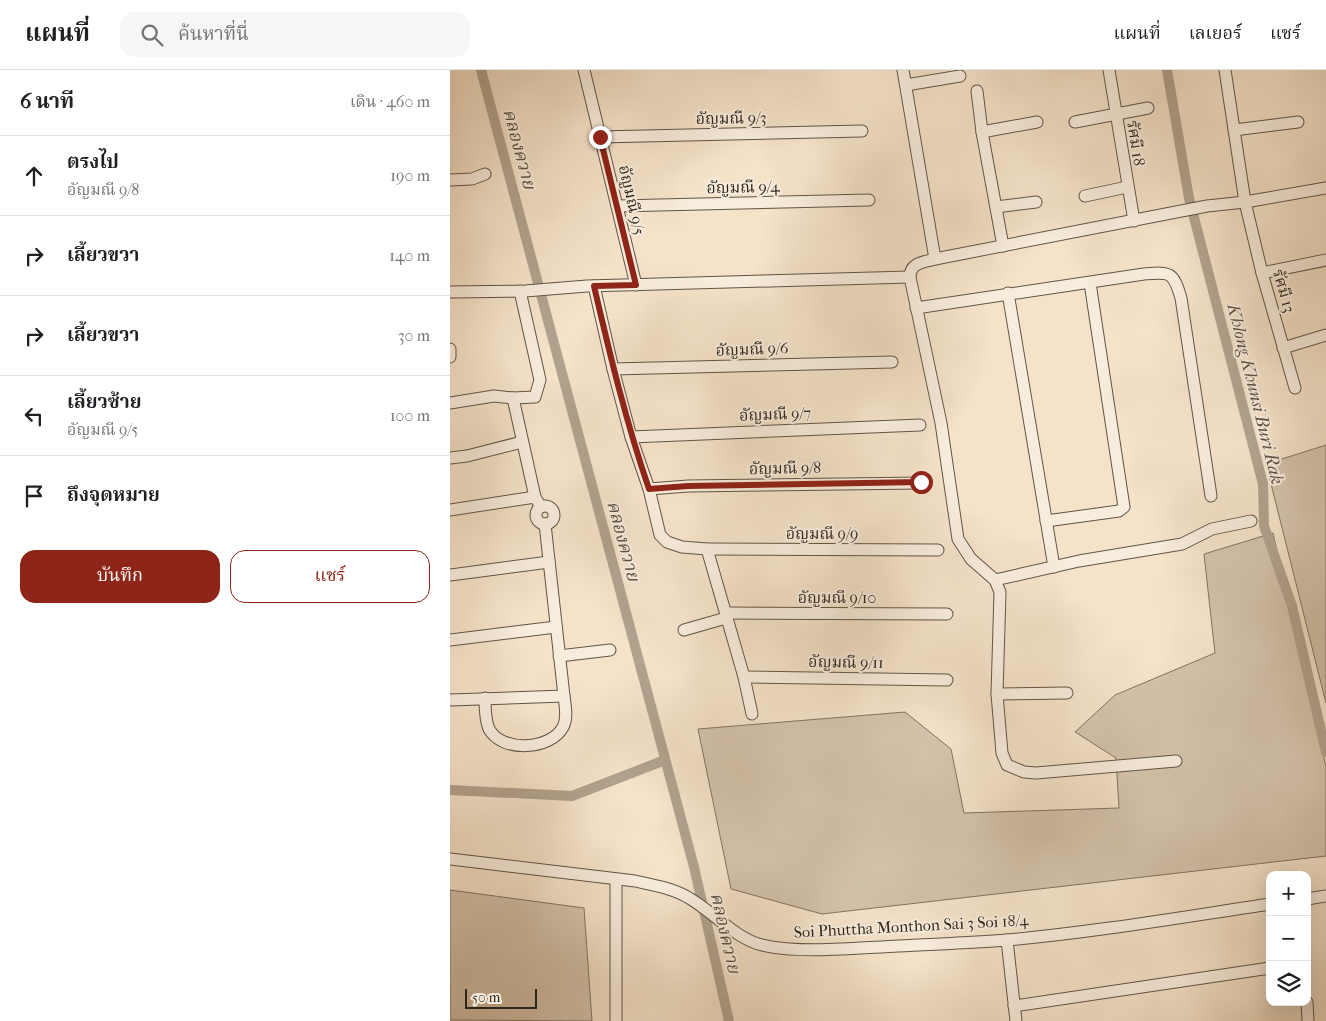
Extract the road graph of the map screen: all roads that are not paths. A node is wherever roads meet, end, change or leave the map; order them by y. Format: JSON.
{"nodes":[{"id":1,"x":904,"y":70,"type":"edge"},
{"id":2,"x":1109,"y":70,"type":"edge"},
{"id":3,"x":1225,"y":70,"type":"edge"},
{"id":4,"x":585,"y":74,"type":"edge"},
{"id":5,"x":960,"y":76,"type":"dead end"},
{"id":6,"x":906,"y":85,"type":"junction"},
{"id":7,"x":977,"y":91,"type":"dead end"},
{"id":8,"x":1148,"y":108,"type":"dead end"},
{"id":9,"x":1115,"y":115,"type":"junction"},
{"id":10,"x":1037,"y":122,"type":"dead end"},
{"id":11,"x":1075,"y":122,"type":"dead end"},
{"id":12,"x":1298,"y":122,"type":"dead end"},
{"id":13,"x":1234,"y":130,"type":"junction"},
{"id":14,"x":862,"y":131,"type":"dead end"},
{"id":15,"x":982,"y":132,"type":"junction"},
{"id":16,"x":600,"y":137,"type":"junction"},
{"id":17,"x":485,"y":174,"type":"dead end"},
{"id":18,"x":450,"y":180,"type":"edge"},
{"id":19,"x":1127,"y":187,"type":"junction"},
{"id":20,"x":1326,"y":188,"type":"edge"},
{"id":21,"x":1085,"y":196,"type":"dead end"},
{"id":22,"x":869,"y":200,"type":"dead end"},
{"id":23,"x":1036,"y":202,"type":"dead end"},
{"id":24,"x":1245,"y":202,"type":"junction"},
{"id":25,"x":617,"y":206,"type":"junction"},
{"id":26,"x":996,"y":207,"type":"junction"},
{"id":27,"x":1134,"y":221,"type":"junction"},
{"id":28,"x":1003,"y":246,"type":"junction"},
{"id":29,"x":935,"y":259,"type":"junction"},
{"id":30,"x":1326,"y":260,"type":"edge"},
{"id":31,"x":1262,"y":273,"type":"junction"},
{"id":32,"x":910,"y":277,"type":"junction"},
{"id":33,"x":1090,"y":283,"type":"junction"},
{"id":34,"x":636,"y":285,"type":"junction"},
{"id":35,"x":591,"y":286,"type":"junction"},
{"id":36,"x":520,"y":291,"type":"junction"},
{"id":37,"x":450,"y":292,"type":"edge"},
{"id":38,"x":1008,"y":293,"type":"junction"},
{"id":39,"x":916,"y":308,"type":"junction"},
{"id":40,"x":1326,"y":335,"type":"edge"},
{"id":41,"x":450,"y":348,"type":"edge"},
{"id":42,"x":1283,"y":348,"type":"junction"},
{"id":43,"x":450,"y":357,"type":"edge"},
{"id":44,"x":892,"y":362,"type":"dead end"},
{"id":45,"x":613,"y":369,"type":"junction"},
{"id":46,"x":1296,"y":388,"type":"dead end"},
{"id":47,"x":513,"y":398,"type":"junction"},
{"id":48,"x":450,"y":403,"type":"edge"},
{"id":49,"x":920,"y":424,"type":"dead end"},
{"id":50,"x":631,"y":436,"type":"junction"},
{"id":51,"x":522,"y":442,"type":"junction"},
{"id":52,"x":450,"y":458,"type":"edge"},
{"id":53,"x":921,"y":482,"type":"dead end"},
{"id":54,"x":649,"y":489,"type":"junction"},
{"id":55,"x":1211,"y":496,"type":"dead end"},
{"id":56,"x":538,"y":502,"type":"junction"},
{"id":57,"x":450,"y":510,"type":"edge"},
{"id":58,"x":1251,"y":521,"type":"dead end"},
{"id":59,"x":1046,"y":522,"type":"junction"},
{"id":60,"x":707,"y":549,"type":"junction"},
{"id":61,"x":938,"y":550,"type":"dead end"},
{"id":62,"x":549,"y":562,"type":"junction"},
{"id":63,"x":1054,"y":567,"type":"junction"},
{"id":64,"x":450,"y":575,"type":"edge"},
{"id":65,"x":995,"y":580,"type":"junction"},
{"id":66,"x":947,"y":614,"type":"dead end"},
{"id":67,"x":726,"y":615,"type":"junction"},
{"id":68,"x":556,"y":628,"type":"junction"},
{"id":69,"x":684,"y":630,"type":"dead end"},
{"id":70,"x":450,"y":640,"type":"edge"},
{"id":71,"x":610,"y":650,"type":"dead end"},
{"id":72,"x":559,"y":656,"type":"junction"},
{"id":73,"x":744,"y":677,"type":"junction"},
{"id":74,"x":947,"y":680,"type":"dead end"},
{"id":75,"x":1067,"y":693,"type":"dead end"},
{"id":76,"x":997,"y":694,"type":"junction"},
{"id":77,"x":564,"y":696,"type":"junction"},
{"id":78,"x":484,"y":698,"type":"junction"},
{"id":79,"x":450,"y":700,"type":"edge"},
{"id":80,"x":752,"y":714,"type":"dead end"},
{"id":81,"x":1176,"y":761,"type":"dead end"},
{"id":82,"x":450,"y":859,"type":"edge"},
{"id":83,"x":616,"y":879,"type":"junction"},
{"id":84,"x":1326,"y":896,"type":"edge"},
{"id":85,"x":1311,"y":898,"type":"edge"},
{"id":86,"x":1266,"y":905,"type":"edge"},
{"id":87,"x":1007,"y":940,"type":"junction"},
{"id":88,"x":1266,"y":969,"type":"edge"},
{"id":89,"x":1014,"y":1006,"type":"junction"},
{"id":90,"x":1307,"y":1006,"type":"edge"},
{"id":91,"x":616,"y":1021,"type":"edge"},
{"id":92,"x":1016,"y":1021,"type":"edge"},
{"id":93,"x":1308,"y":1021,"type":"edge"}],
"edges":[{"from":1,"to":6,"type":"street"},
{"from":2,"to":9,"type":"street","name":"รัศมี 18"},
{"from":3,"to":13,"type":"street","name":"รัศมี 13"},
{"from":4,"to":16,"type":"street","name":"อัญมณี 9/5"},
{"from":5,"to":6,"type":"street"},
{"from":6,"to":29,"type":"street"},
{"from":7,"to":15,"type":"street"},
{"from":8,"to":9,"type":"street"},
{"from":9,"to":11,"type":"street"},
{"from":9,"to":19,"type":"street","name":"รัศมี 18"},
{"from":10,"to":15,"type":"street"},
{"from":12,"to":13,"type":"street"},
{"from":13,"to":24,"type":"street","name":"รัศมี 13"},
{"from":14,"to":16,"type":"street","name":"อัญมณี 9/3"},
{"from":15,"to":26,"type":"street"},
{"from":16,"to":25,"type":"street","name":"อัญมณี 9/5"},
{"from":17,"to":18,"type":"street"},
{"from":19,"to":21,"type":"street"},
{"from":19,"to":27,"type":"street","name":"รัศมี 18"},
{"from":20,"to":24,"type":"street"},
{"from":22,"to":25,"type":"street","name":"อัญมณี 9/4"},
{"from":23,"to":26,"type":"street"},
{"from":24,"to":27,"type":"street"},
{"from":24,"to":31,"type":"street","name":"รัศมี 13"},
{"from":25,"to":34,"type":"street","name":"อัญมณี 9/5"},
{"from":26,"to":28,"type":"street"},
{"from":27,"to":28,"type":"street"},
{"from":28,"to":29,"type":"street"},
{"from":29,"to":32,"type":"street"},
{"from":30,"to":31,"type":"street"},
{"from":31,"to":42,"type":"street","name":"รัศมี 13"},
{"from":32,"to":34,"type":"street"},
{"from":32,"to":39,"type":"street"},
{"from":33,"to":38,"type":"street"},
{"from":33,"to":55,"type":"street"},
{"from":33,"to":59,"type":"street"},
{"from":34,"to":35,"type":"street"},
{"from":35,"to":36,"type":"street"},
{"from":35,"to":45,"type":"street","name":"อัญมณี 9/9"},
{"from":36,"to":37,"type":"street"},
{"from":36,"to":47,"type":"street"},
{"from":38,"to":39,"type":"street"},
{"from":38,"to":59,"type":"street"},
{"from":39,"to":65,"type":"street"},
{"from":40,"to":42,"type":"street"},
{"from":41,"to":43,"type":"street"},
{"from":42,"to":46,"type":"street","name":"รัศมี 13"},
{"from":44,"to":45,"type":"street","name":"อัญมณี 9/6"},
{"from":45,"to":50,"type":"street","name":"อัญมณี 9/9"},
{"from":47,"to":48,"type":"street"},
{"from":47,"to":51,"type":"street"},
{"from":49,"to":50,"type":"street","name":"อัญมณี 9/7"},
{"from":50,"to":54,"type":"street","name":"อัญมณี 9/9"},
{"from":51,"to":52,"type":"street"},
{"from":51,"to":56,"type":"street"},
{"from":53,"to":54,"type":"street","name":"อัญมณี 9/8"},
{"from":54,"to":60,"type":"street","name":"อัญมณี 9/9"},
{"from":56,"to":57,"type":"street"},
{"from":56,"to":62,"type":"street"},
{"from":58,"to":63,"type":"street"},
{"from":59,"to":63,"type":"street"},
{"from":60,"to":61,"type":"street","name":"อัญมณี 9/9"},
{"from":60,"to":67,"type":"street"},
{"from":62,"to":64,"type":"street"},
{"from":62,"to":68,"type":"street"},
{"from":63,"to":65,"type":"street"},
{"from":65,"to":76,"type":"street"},
{"from":66,"to":67,"type":"street","name":"อัญมณี 9/10"},
{"from":67,"to":69,"type":"street","name":"อัญมณี 9/10"},
{"from":67,"to":73,"type":"street"},
{"from":68,"to":70,"type":"street"},
{"from":68,"to":72,"type":"street"},
{"from":71,"to":72,"type":"street"},
{"from":72,"to":77,"type":"street"},
{"from":73,"to":74,"type":"street","name":"อัญมณี 9/11"},
{"from":73,"to":80,"type":"street"},
{"from":75,"to":76,"type":"street"},
{"from":76,"to":81,"type":"street"},
{"from":77,"to":78,"type":"street"},
{"from":77,"to":78,"type":"street"},
{"from":78,"to":79,"type":"street"},
{"from":82,"to":83,"type":"street","name":"Soi Phuttha Monthon Sai 3 Soi 18/4"},
{"from":83,"to":87,"type":"street","name":"Soi Phuttha Monthon Sai 3 Soi 18/4"},
{"from":83,"to":91,"type":"street"},
{"from":84,"to":85,"type":"street"},
{"from":86,"to":87,"type":"street","name":"Soi Phuttha Monthon Sai 3 Soi 18/4"},
{"from":87,"to":89,"type":"street"},
{"from":88,"to":89,"type":"street"},
{"from":89,"to":92,"type":"street"},
{"from":90,"to":93,"type":"street"}]}
